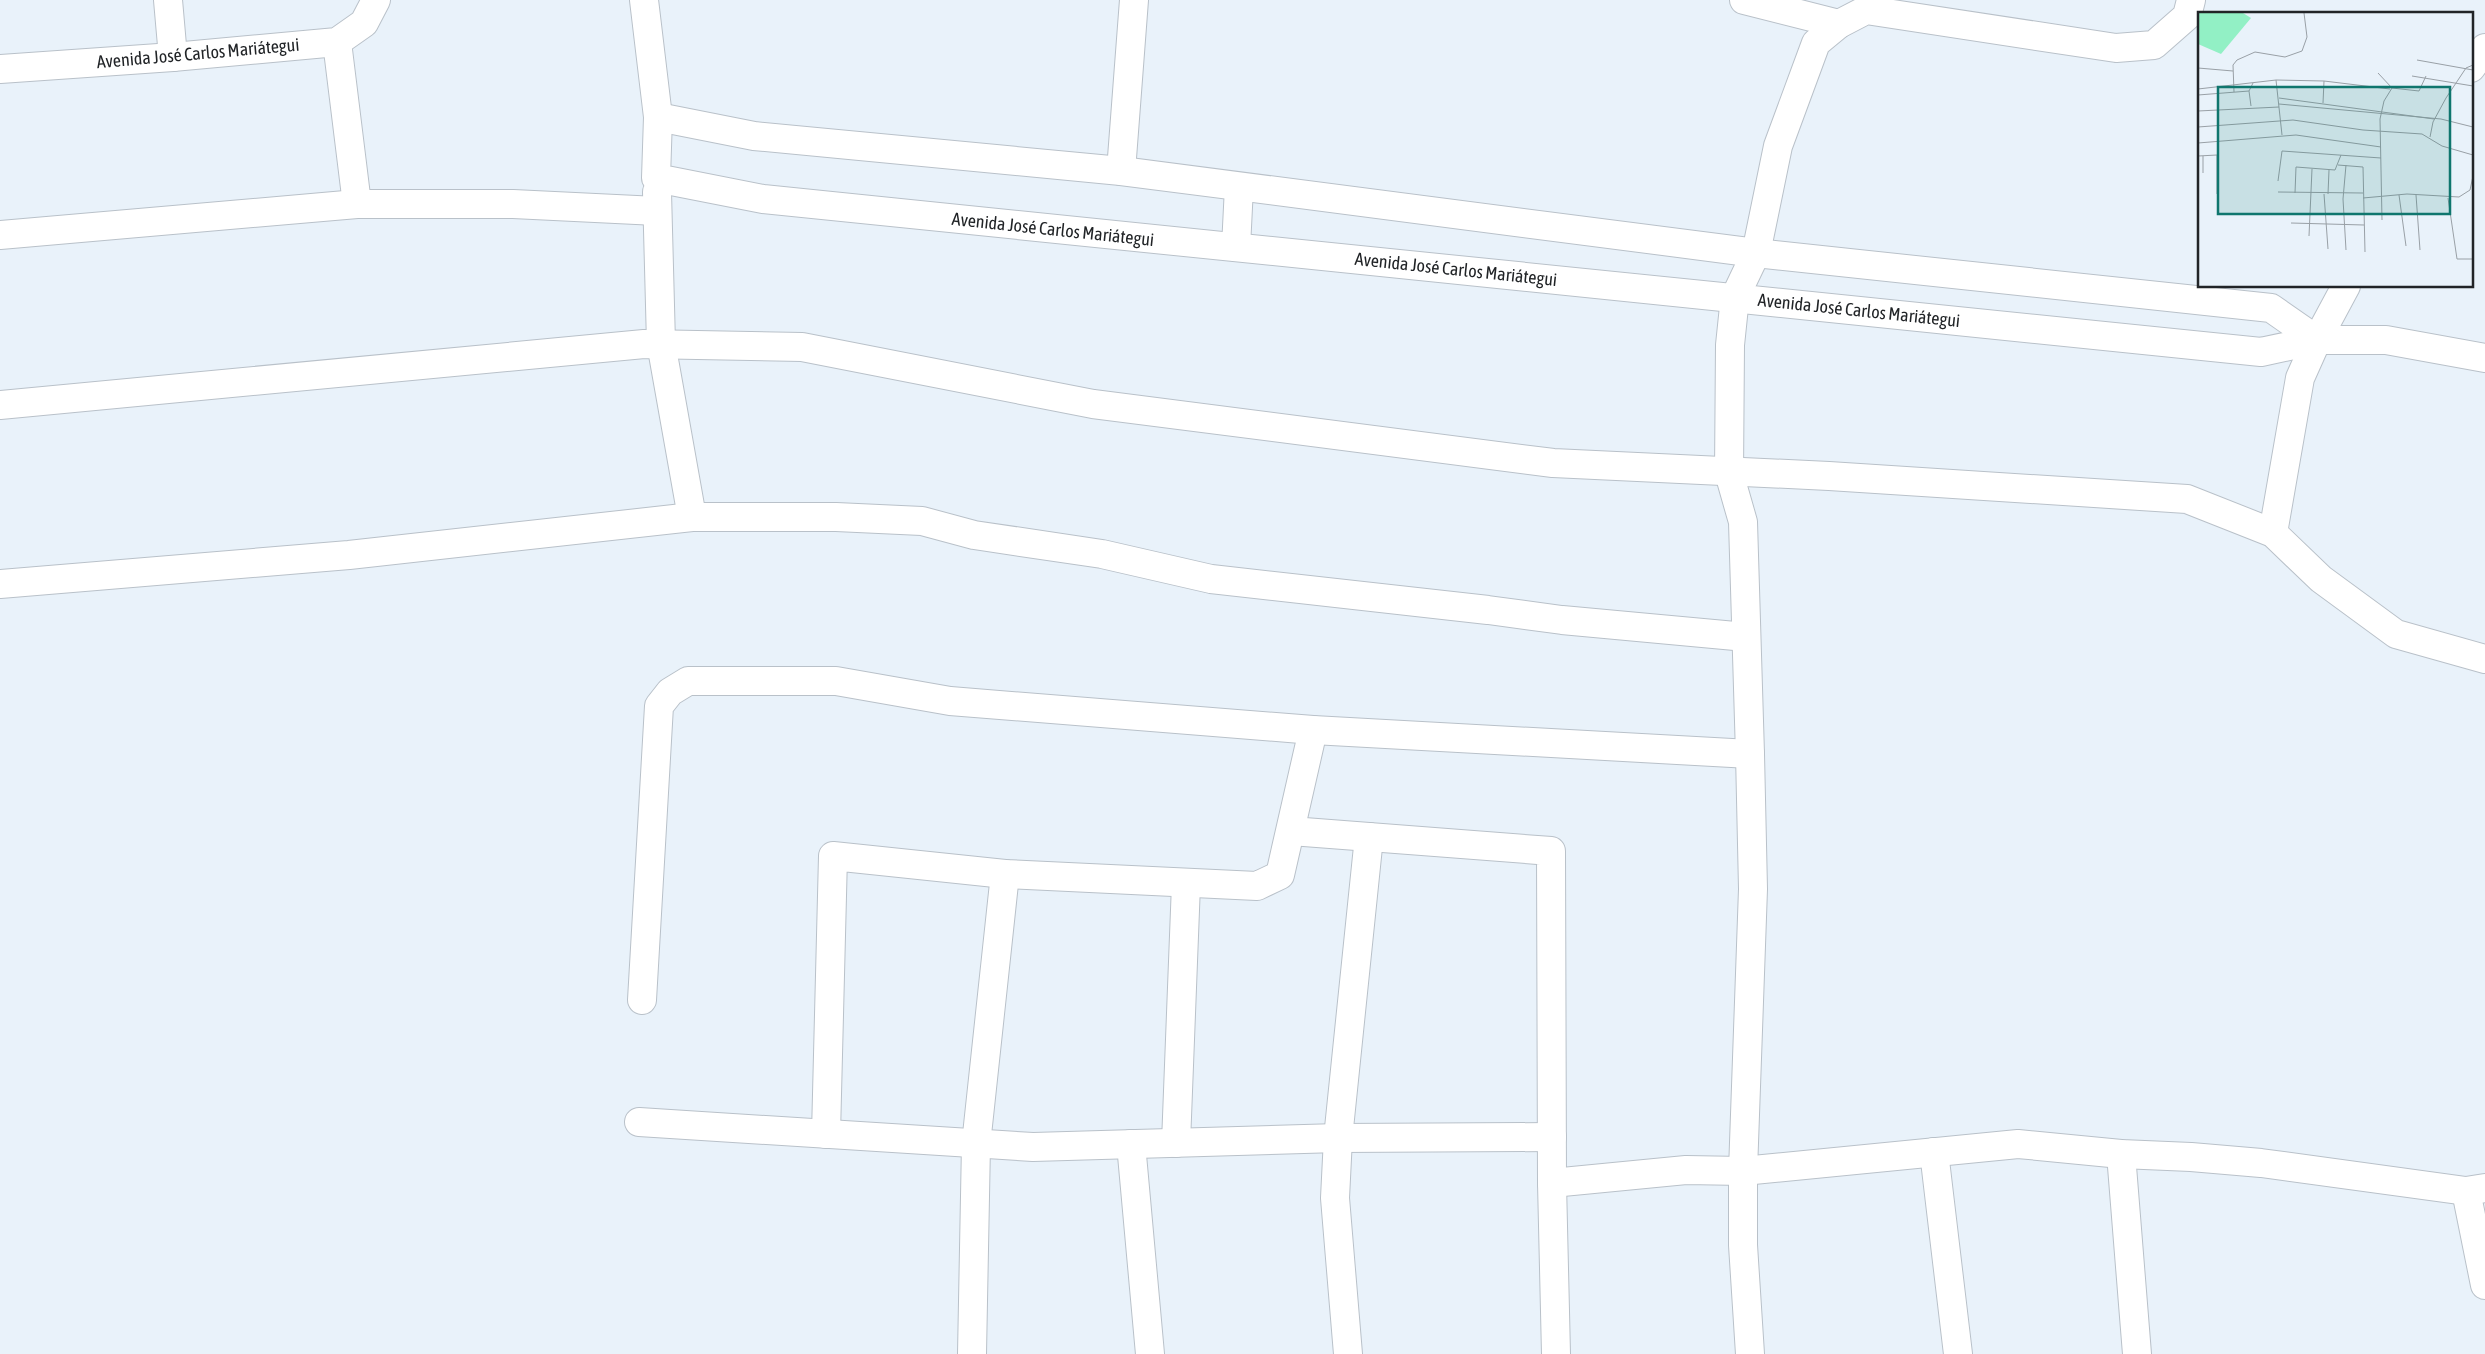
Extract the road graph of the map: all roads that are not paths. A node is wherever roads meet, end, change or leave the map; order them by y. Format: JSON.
{"nodes":[{"id":1,"x":168,"y":0,"type":"edge"},
{"id":2,"x":376,"y":0,"type":"edge"},
{"id":3,"x":644,"y":0,"type":"edge"},
{"id":4,"x":1134,"y":0,"type":"edge"},
{"id":5,"x":1744,"y":0,"type":"edge"},
{"id":6,"x":2191,"y":0,"type":"edge"},
{"id":7,"x":1863,"y":5,"type":"edge"},
{"id":8,"x":1839,"y":24,"type":"junction"},
{"id":9,"x":337,"y":42,"type":"junction"},
{"id":10,"x":2485,"y":48,"type":"edge"},
{"id":11,"x":173,"y":57,"type":"junction"},
{"id":12,"x":2472,"y":67,"type":"edge"},
{"id":13,"x":0,"y":69,"type":"edge"},
{"id":14,"x":658,"y":117,"type":"junction"},
{"id":15,"x":1121,"y":171,"type":"junction"},
{"id":16,"x":656,"y":178,"type":"junction"},
{"id":17,"x":1239,"y":188,"type":"junction"},
{"id":18,"x":357,"y":204,"type":"junction"},
{"id":19,"x":657,"y":211,"type":"junction"},
{"id":20,"x":0,"y":234,"type":"edge"},
{"id":21,"x":1236,"y":247,"type":"junction"},
{"id":22,"x":1756,"y":253,"type":"junction"},
{"id":23,"x":2345,"y":288,"type":"edge"},
{"id":24,"x":1735,"y":298,"type":"junction"},
{"id":25,"x":2317,"y":340,"type":"junction"},
{"id":26,"x":661,"y":343,"type":"junction"},
{"id":27,"x":2485,"y":358,"type":"edge"},
{"id":28,"x":0,"y":404,"type":"edge"},
{"id":29,"x":1729,"y":473,"type":"junction"},
{"id":30,"x":692,"y":518,"type":"junction"},
{"id":31,"x":2273,"y":533,"type":"junction"},
{"id":32,"x":0,"y":584,"type":"edge"},
{"id":33,"x":1746,"y":637,"type":"junction"},
{"id":34,"x":2485,"y":659,"type":"edge"},
{"id":35,"x":1313,"y":730,"type":"junction"},
{"id":36,"x":1750,"y":754,"type":"junction"},
{"id":37,"x":1290,"y":831,"type":"junction"},
{"id":38,"x":1369,"y":837,"type":"junction"},
{"id":39,"x":1005,"y":874,"type":"junction"},
{"id":40,"x":1186,"y":884,"type":"junction"},
{"id":41,"x":642,"y":1000,"type":"dead end"},
{"id":42,"x":639,"y":1122,"type":"dead end"},
{"id":43,"x":826,"y":1134,"type":"junction"},
{"id":44,"x":1552,"y":1137,"type":"junction"},
{"id":45,"x":1338,"y":1138,"type":"junction"},
{"id":46,"x":1176,"y":1143,"type":"junction"},
{"id":47,"x":976,"y":1144,"type":"junction"},
{"id":48,"x":1131,"y":1144,"type":"junction"},
{"id":49,"x":1934,"y":1152,"type":"junction"},
{"id":50,"x":2121,"y":1154,"type":"junction"},
{"id":51,"x":1743,"y":1172,"type":"junction"},
{"id":52,"x":1552,"y":1182,"type":"junction"},
{"id":53,"x":2476,"y":1190,"type":"edge"},
{"id":54,"x":2485,"y":1285,"type":"edge"},
{"id":55,"x":972,"y":1354,"type":"edge"},
{"id":56,"x":1150,"y":1354,"type":"edge"},
{"id":57,"x":1348,"y":1354,"type":"edge"},
{"id":58,"x":1556,"y":1354,"type":"edge"},
{"id":59,"x":1750,"y":1354,"type":"edge"},
{"id":60,"x":1958,"y":1354,"type":"edge"},
{"id":61,"x":2136,"y":1354,"type":"edge"}],
"edges":[{"from":1,"to":11,"type":"street"},
{"from":2,"to":9,"type":"street","name":"Avenida José Carlos Mariátegui"},
{"from":3,"to":14,"type":"street"},
{"from":4,"to":15,"type":"street"},
{"from":5,"to":8,"type":"street"},
{"from":6,"to":7,"type":"street"},
{"from":7,"to":8,"type":"street"},
{"from":8,"to":22,"type":"street"},
{"from":9,"to":11,"type":"street","name":"Avenida José Carlos Mariátegui"},
{"from":9,"to":18,"type":"street"},
{"from":10,"to":12,"type":"street"},
{"from":11,"to":13,"type":"street","name":"Avenida José Carlos Mariátegui"},
{"from":14,"to":15,"type":"street"},
{"from":14,"to":16,"type":"street"},
{"from":15,"to":17,"type":"street"},
{"from":16,"to":19,"type":"street"},
{"from":16,"to":21,"type":"street","name":"Avenida José Carlos Mariátegui"},
{"from":17,"to":21,"type":"street"},
{"from":17,"to":22,"type":"street"},
{"from":18,"to":19,"type":"street"},
{"from":18,"to":20,"type":"street"},
{"from":19,"to":26,"type":"street"},
{"from":21,"to":24,"type":"street","name":"Avenida José Carlos Mariátegui"},
{"from":22,"to":24,"type":"street"},
{"from":22,"to":25,"type":"street"},
{"from":23,"to":25,"type":"street"},
{"from":24,"to":25,"type":"street","name":"Avenida José Carlos Mariátegui"},
{"from":24,"to":29,"type":"street"},
{"from":25,"to":27,"type":"street","name":"Avenida José Carlos Mariátegui"},
{"from":25,"to":31,"type":"street"},
{"from":26,"to":28,"type":"street"},
{"from":26,"to":29,"type":"street"},
{"from":26,"to":30,"type":"street"},
{"from":29,"to":31,"type":"street"},
{"from":29,"to":33,"type":"street"},
{"from":30,"to":32,"type":"street"},
{"from":30,"to":33,"type":"street"},
{"from":31,"to":34,"type":"street"},
{"from":33,"to":36,"type":"street"},
{"from":35,"to":36,"type":"street"},
{"from":35,"to":37,"type":"street"},
{"from":35,"to":41,"type":"street"},
{"from":36,"to":51,"type":"street"},
{"from":37,"to":38,"type":"street"},
{"from":37,"to":40,"type":"street"},
{"from":38,"to":44,"type":"street"},
{"from":38,"to":45,"type":"street"},
{"from":39,"to":40,"type":"street"},
{"from":39,"to":43,"type":"street"},
{"from":39,"to":47,"type":"street"},
{"from":40,"to":46,"type":"street"},
{"from":42,"to":43,"type":"street"},
{"from":43,"to":47,"type":"street"},
{"from":44,"to":45,"type":"street"},
{"from":44,"to":52,"type":"street"},
{"from":45,"to":46,"type":"street"},
{"from":45,"to":57,"type":"street"},
{"from":46,"to":48,"type":"street"},
{"from":47,"to":48,"type":"street"},
{"from":47,"to":55,"type":"street"},
{"from":48,"to":56,"type":"street"},
{"from":49,"to":50,"type":"street"},
{"from":49,"to":51,"type":"street"},
{"from":49,"to":60,"type":"street"},
{"from":50,"to":53,"type":"street"},
{"from":50,"to":61,"type":"street"},
{"from":51,"to":52,"type":"street"},
{"from":51,"to":59,"type":"street"},
{"from":52,"to":58,"type":"street"},
{"from":53,"to":54,"type":"street"}]}
